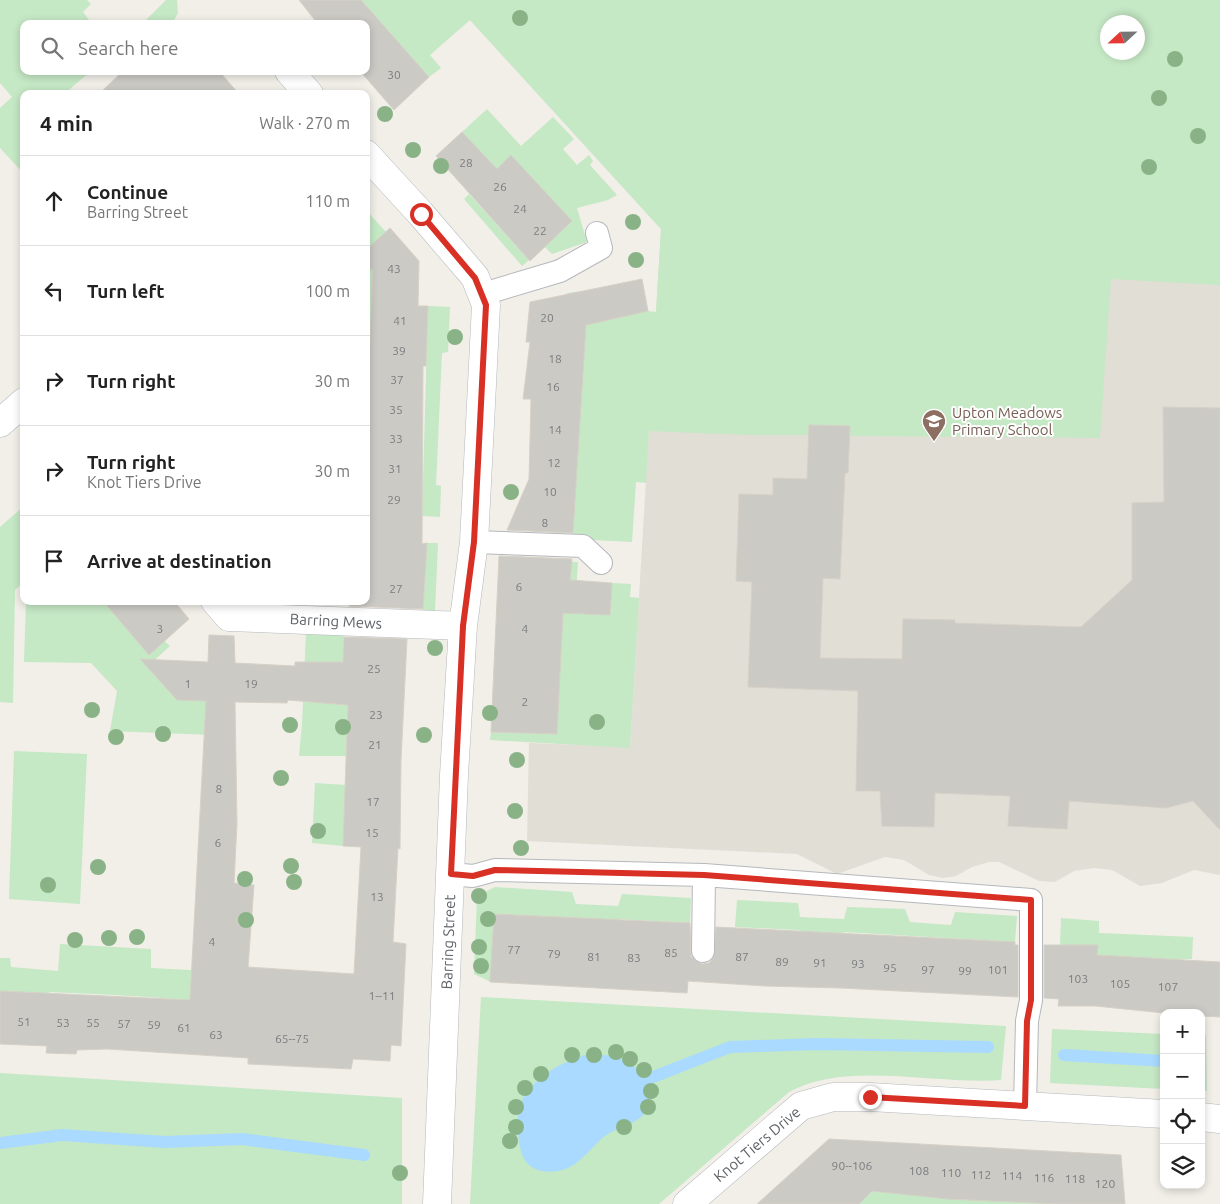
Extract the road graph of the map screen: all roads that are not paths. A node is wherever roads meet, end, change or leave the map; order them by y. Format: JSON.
{"nodes":[{"id":1,"x":292,"y":75,"type":"edge"},
{"id":2,"x":306,"y":90,"type":"edge"},
{"id":3,"x":370,"y":158,"type":"edge"},
{"id":4,"x":597,"y":233,"type":"dead end"},
{"id":5,"x":483,"y":294,"type":"junction"},
{"id":6,"x":20,"y":406,"type":"edge"},
{"id":7,"x":0,"y":423,"type":"edge"},
{"id":8,"x":474,"y":542,"type":"junction"},
{"id":9,"x":601,"y":563,"type":"dead end"},
{"id":10,"x":219,"y":605,"type":"edge"},
{"id":11,"x":463,"y":626,"type":"junction"},
{"id":12,"x":451,"y":874,"type":"junction"},
{"id":13,"x":704,"y":875,"type":"junction"},
{"id":14,"x":703,"y":952,"type":"dead end"},
{"id":15,"x":1025,"y":1106,"type":"junction"},
{"id":16,"x":1160,"y":1114,"type":"edge"},
{"id":17,"x":1205,"y":1117,"type":"edge"},
{"id":18,"x":1220,"y":1119,"type":"edge"},
{"id":19,"x":690,"y":1203,"type":"edge"},
{"id":20,"x":437,"y":1204,"type":"edge"}],
"edges":[{"from":1,"to":2,"type":"street"},
{"from":3,"to":5,"type":"street","name":"Barring Street"},
{"from":4,"to":5,"type":"lane"},
{"from":5,"to":8,"type":"street","name":"Barring Street"},
{"from":6,"to":7,"type":"street"},
{"from":8,"to":9,"type":"lane"},
{"from":8,"to":11,"type":"street","name":"Barring Street"},
{"from":10,"to":11,"type":"street","name":"Barring Mews"},
{"from":11,"to":12,"type":"street","name":"Barring Street"},
{"from":12,"to":13,"type":"lane"},
{"from":12,"to":20,"type":"street","name":"Barring Street"},
{"from":13,"to":14,"type":"lane"},
{"from":13,"to":15,"type":"lane"},
{"from":15,"to":16,"type":"street","name":"Knot Tiers Drive"},
{"from":15,"to":19,"type":"street","name":"Knot Tiers Drive"},
{"from":17,"to":18,"type":"street"}]}
